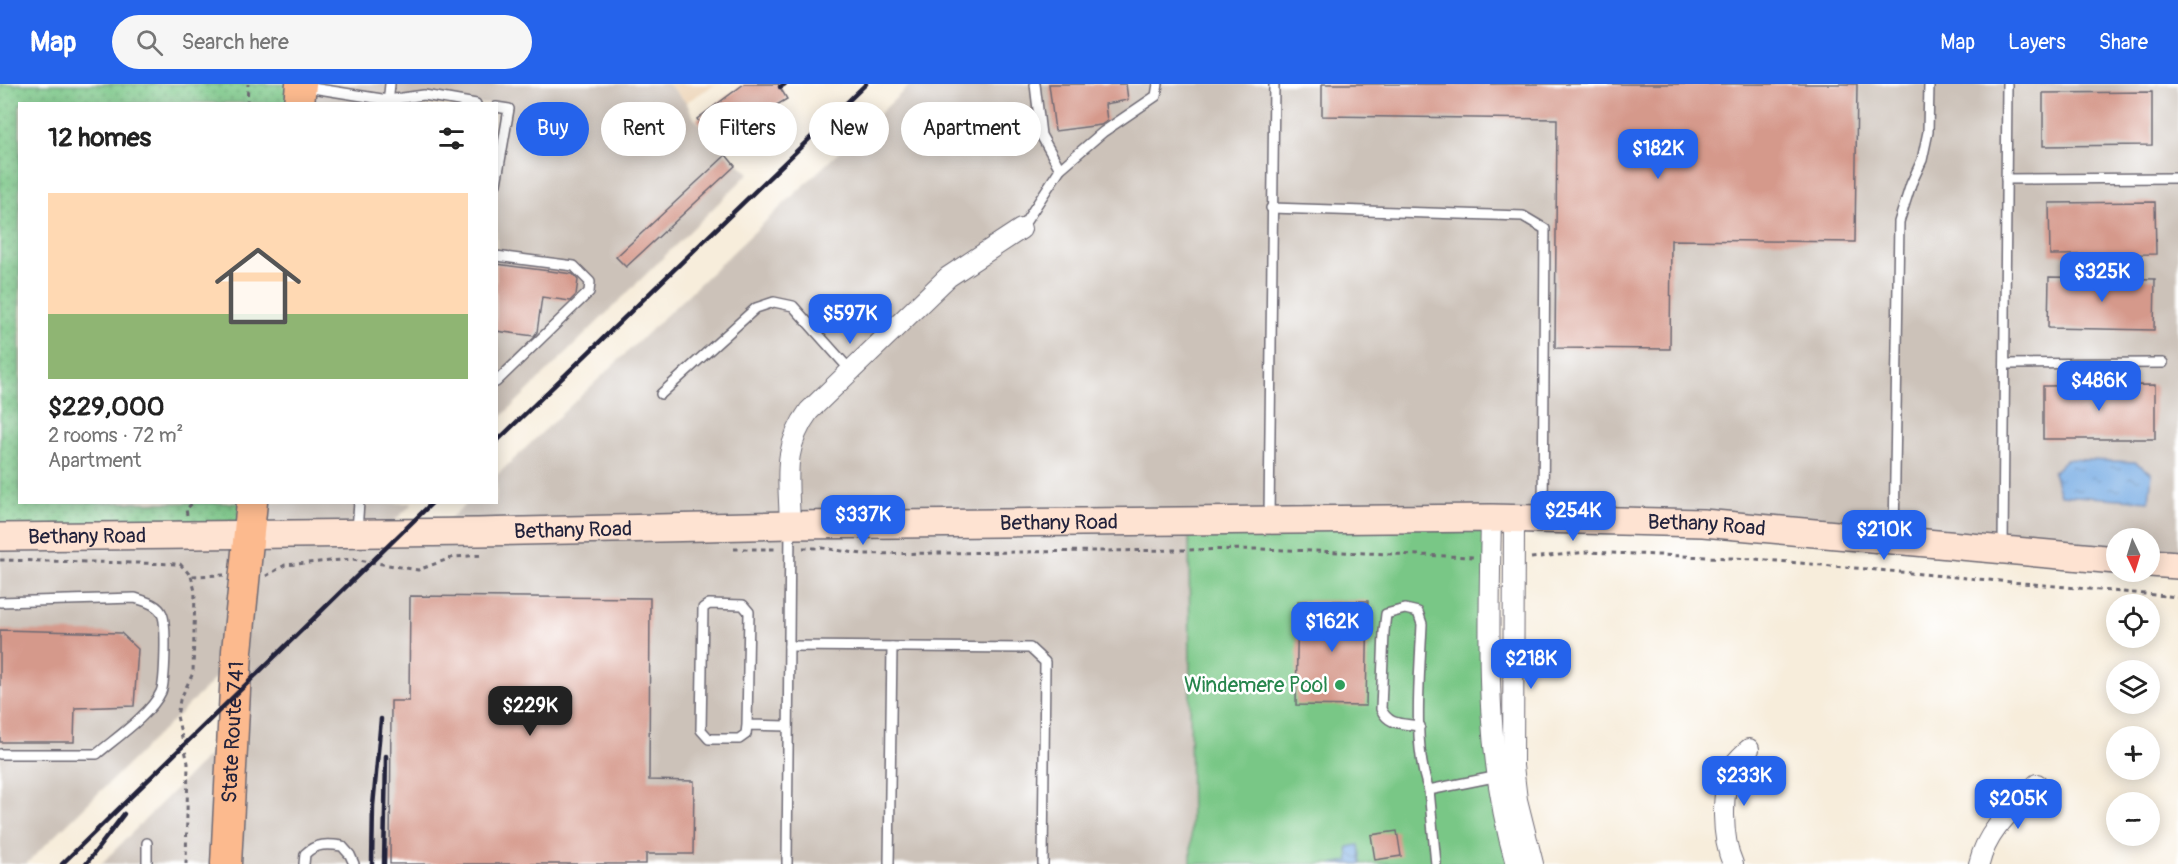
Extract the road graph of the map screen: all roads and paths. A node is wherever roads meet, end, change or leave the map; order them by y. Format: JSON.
{"nodes":[{"id":1,"x":248,"y":84,"type":"edge"},
{"id":2,"x":390,"y":84,"type":"edge"},
{"id":3,"x":1035,"y":84,"type":"edge"},
{"id":4,"x":1158,"y":84,"type":"edge"},
{"id":5,"x":1274,"y":84,"type":"edge"},
{"id":6,"x":1929,"y":84,"type":"edge"},
{"id":7,"x":2007,"y":84,"type":"edge"},
{"id":8,"x":300,"y":91,"type":"edge"},
{"id":9,"x":247,"y":102,"type":"edge"},
{"id":10,"x":388,"y":102,"type":"edge"},
{"id":11,"x":464,"y":102,"type":"edge"},
{"id":12,"x":498,"y":107,"type":"edge"},
{"id":13,"x":1060,"y":169,"type":"junction"},
{"id":14,"x":498,"y":172,"type":"edge"},
{"id":15,"x":2175,"y":178,"type":"dead end"},
{"id":16,"x":2006,"y":179,"type":"junction"},
{"id":17,"x":1271,"y":208,"type":"junction"},
{"id":18,"x":1021,"y":229,"type":"joint"},
{"id":19,"x":498,"y":256,"type":"edge"},
{"id":20,"x":2163,"y":363,"type":"dead end"},
{"id":21,"x":2005,"y":364,"type":"junction"},
{"id":22,"x":851,"y":370,"type":"junction"},
{"id":23,"x":498,"y":380,"type":"edge"},
{"id":24,"x":661,"y":394,"type":"dead end"},
{"id":25,"x":192,"y":504,"type":"edge"},
{"id":26,"x":252,"y":504,"type":"edge"},
{"id":27,"x":359,"y":504,"type":"edge"},
{"id":28,"x":188,"y":517,"type":"dead end"},
{"id":29,"x":1269,"y":519,"type":"junction"},
{"id":30,"x":1502,"y":519,"type":"junction"},
{"id":31,"x":1543,"y":519,"type":"junction"},
{"id":32,"x":357,"y":533,"type":"junction"},
{"id":33,"x":249,"y":534,"type":"junction"},
{"id":34,"x":790,"y":536,"type":"junction"},
{"id":35,"x":0,"y":537,"type":"edge"},
{"id":36,"x":1894,"y":539,"type":"junction"},
{"id":37,"x":732,"y":549,"type":"dead end"},
{"id":38,"x":2003,"y":549,"type":"junction"},
{"id":39,"x":487,"y":555,"type":"dead end"},
{"id":40,"x":184,"y":557,"type":"dead end"},
{"id":41,"x":1523,"y":557,"type":"dead end"},
{"id":42,"x":1483,"y":558,"type":"dead end"},
{"id":43,"x":2106,"y":559,"type":"edge"},
{"id":44,"x":0,"y":560,"type":"edge"},
{"id":45,"x":180,"y":564,"type":"junction"},
{"id":46,"x":2160,"y":564,"type":"edge"},
{"id":47,"x":2178,"y":565,"type":"edge"},
{"id":48,"x":201,"y":575,"type":"dead end"},
{"id":49,"x":191,"y":576,"type":"junction"},
{"id":50,"x":260,"y":576,"type":"dead end"},
{"id":51,"x":2178,"y":597,"type":"edge"},
{"id":52,"x":0,"y":602,"type":"edge"},
{"id":53,"x":789,"y":646,"type":"junction"},
{"id":54,"x":892,"y":647,"type":"junction"},
{"id":55,"x":747,"y":725,"type":"junction"},
{"id":56,"x":788,"y":726,"type":"junction"},
{"id":57,"x":1420,"y":726,"type":"junction"},
{"id":58,"x":1749,"y":749,"type":"dead end"},
{"id":59,"x":0,"y":754,"type":"edge"},
{"id":60,"x":1506,"y":775,"type":"junction"},
{"id":61,"x":2037,"y":784,"type":"dead end"},
{"id":62,"x":1429,"y":790,"type":"junction"},
{"id":63,"x":147,"y":843,"type":"dead end"},
{"id":64,"x":147,"y":864,"type":"edge"},
{"id":65,"x":186,"y":864,"type":"edge"},
{"id":66,"x":226,"y":864,"type":"edge"},
{"id":67,"x":304,"y":864,"type":"edge"},
{"id":68,"x":354,"y":864,"type":"edge"},
{"id":69,"x":787,"y":864,"type":"edge"},
{"id":70,"x":889,"y":864,"type":"edge"},
{"id":71,"x":1043,"y":864,"type":"edge"},
{"id":72,"x":1436,"y":864,"type":"edge"},
{"id":73,"x":1516,"y":864,"type":"edge"},
{"id":74,"x":1533,"y":864,"type":"edge"},
{"id":75,"x":1733,"y":864,"type":"edge"},
{"id":76,"x":1979,"y":864,"type":"edge"}],
"edges":[{"from":1,"to":9,"type":"path"},
{"from":2,"to":10,"type":"lane"},
{"from":3,"to":13,"type":"lane"},
{"from":4,"to":13,"type":"lane"},
{"from":5,"to":17,"type":"lane"},
{"from":6,"to":36,"type":"lane"},
{"from":7,"to":16,"type":"lane"},
{"from":8,"to":10,"type":"lane"},
{"from":10,"to":11,"type":"lane"},
{"from":12,"to":14,"type":"lane"},
{"from":13,"to":18,"type":"lane"},
{"from":15,"to":16,"type":"lane"},
{"from":16,"to":21,"type":"lane"},
{"from":17,"to":29,"type":"lane"},
{"from":17,"to":31,"type":"lane"},
{"from":18,"to":22,"type":"street"},
{"from":19,"to":23,"type":"lane"},
{"from":20,"to":21,"type":"lane"},
{"from":21,"to":38,"type":"lane"},
{"from":22,"to":24,"type":"lane"},
{"from":22,"to":34,"type":"street"},
{"from":25,"to":28,"type":"path"},
{"from":26,"to":33,"type":"main road","name":"State Route 741"},
{"from":27,"to":32,"type":"lane"},
{"from":29,"to":30,"type":"main road","name":"Bethany Road"},
{"from":29,"to":34,"type":"main road","name":"Bethany Road"},
{"from":30,"to":31,"type":"main road","name":"Bethany Road"},
{"from":30,"to":60,"type":"street"},
{"from":31,"to":36,"type":"main road","name":"Bethany Road"},
{"from":32,"to":33,"type":"main road","name":"Bethany Road"},
{"from":32,"to":34,"type":"main road","name":"Bethany Road"},
{"from":33,"to":35,"type":"main road","name":"Bethany Road"},
{"from":33,"to":66,"type":"main road","name":"State Route 741"},
{"from":34,"to":37,"type":"path"},
{"from":34,"to":42,"type":"path"},
{"from":34,"to":53,"type":"lane"},
{"from":36,"to":38,"type":"main road","name":"Bethany Road"},
{"from":38,"to":43,"type":"main road","name":"Bethany Road"},
{"from":39,"to":50,"type":"path"},
{"from":40,"to":45,"type":"path"},
{"from":41,"to":51,"type":"path"},
{"from":44,"to":45,"type":"path"},
{"from":45,"to":49,"type":"path"},
{"from":46,"to":47,"type":"main road"},
{"from":48,"to":49,"type":"path"},
{"from":49,"to":65,"type":"path"},
{"from":52,"to":59,"type":"lane"},
{"from":53,"to":54,"type":"lane"},
{"from":53,"to":56,"type":"lane"},
{"from":54,"to":70,"type":"lane"},
{"from":54,"to":71,"type":"lane"},
{"from":55,"to":55,"type":"lane"},
{"from":55,"to":56,"type":"lane"},
{"from":56,"to":69,"type":"lane"},
{"from":57,"to":57,"type":"lane"},
{"from":57,"to":62,"type":"lane"},
{"from":58,"to":75,"type":"street"},
{"from":60,"to":62,"type":"lane"},
{"from":60,"to":73,"type":"street"},
{"from":60,"to":74,"type":"street"},
{"from":61,"to":76,"type":"street"},
{"from":62,"to":72,"type":"lane"},
{"from":63,"to":64,"type":"lane"},
{"from":67,"to":68,"type":"lane"}]}
